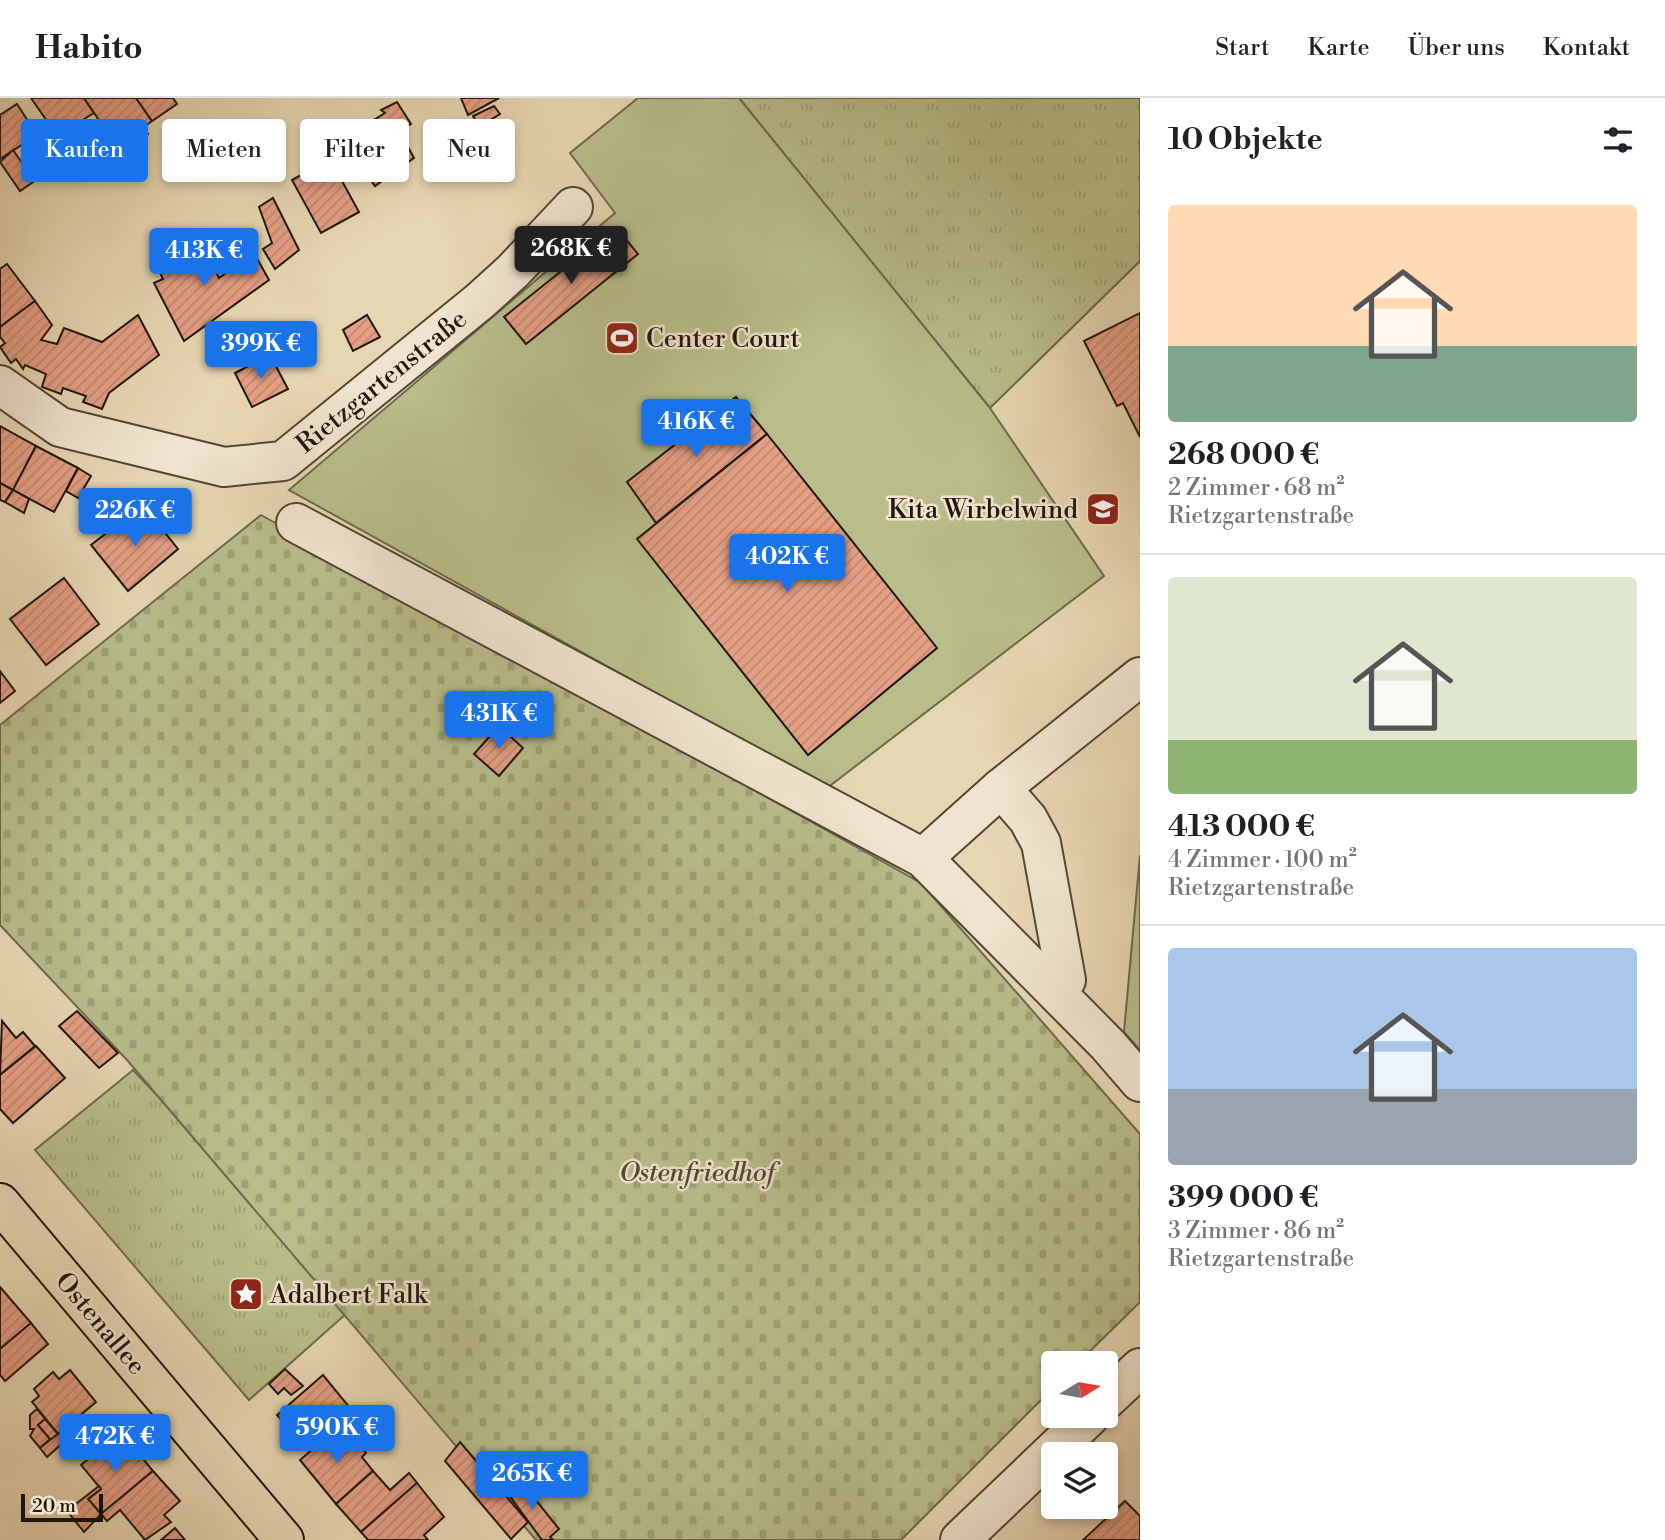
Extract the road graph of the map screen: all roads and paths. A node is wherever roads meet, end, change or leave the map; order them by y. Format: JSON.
{"nodes":[{"id":1,"x":573,"y":206,"type":"dead end"},
{"id":2,"x":0,"y":385,"type":"edge"},
{"id":3,"x":296,"y":523,"type":"dead end"},
{"id":4,"x":1140,"y":677,"type":"edge"},
{"id":5,"x":1001,"y":788,"type":"junction"},
{"id":6,"x":923,"y":858,"type":"junction"},
{"id":7,"x":1056,"y":992,"type":"junction"},
{"id":8,"x":1140,"y":1082,"type":"edge"},
{"id":9,"x":0,"y":1203,"type":"edge"},
{"id":10,"x":1140,"y":1368,"type":"edge"},
{"id":11,"x":1118,"y":1389,"type":"edge"},
{"id":12,"x":1077,"y":1428,"type":"edge"},
{"id":13,"x":284,"y":1540,"type":"edge"},
{"id":14,"x":960,"y":1540,"type":"edge"}],
"edges":[{"from":1,"to":2,"type":"street","name":"Rietzgartenstraße"},
{"from":3,"to":6,"type":"street"},
{"from":4,"to":5,"type":"street"},
{"from":5,"to":6,"type":"street"},
{"from":5,"to":7,"type":"street"},
{"from":6,"to":7,"type":"street"},
{"from":7,"to":8,"type":"street"},
{"from":9,"to":13,"type":"main road","name":"Ostenallee"},
{"from":10,"to":11,"type":"street"},
{"from":12,"to":14,"type":"street"}]}
